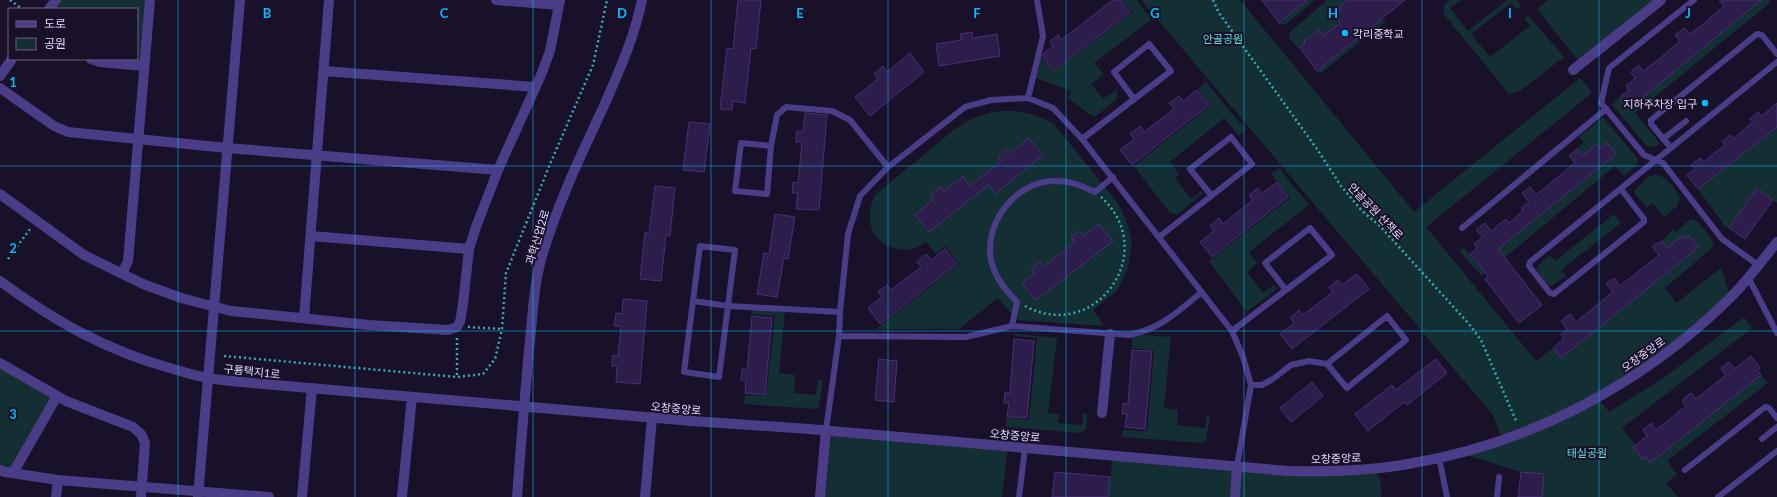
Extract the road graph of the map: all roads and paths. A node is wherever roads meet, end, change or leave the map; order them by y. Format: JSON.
{"nodes":[{"id":1,"x":10,"y":0,"type":"edge"},
{"id":2,"x":56,"y":0,"type":"edge"},
{"id":3,"x":150,"y":0,"type":"edge"},
{"id":4,"x":240,"y":0,"type":"edge"},
{"id":5,"x":329,"y":0,"type":"edge"},
{"id":6,"x":496,"y":0,"type":"edge"},
{"id":7,"x":642,"y":0,"type":"edge"},
{"id":8,"x":1037,"y":0,"type":"edge"},
{"id":9,"x":1213,"y":0,"type":"edge"},
{"id":10,"x":1660,"y":0,"type":"edge"},
{"id":11,"x":1694,"y":0,"type":"edge"},
{"id":12,"x":560,"y":3,"type":"edge"},
{"id":13,"x":21,"y":8,"type":"edge"},
{"id":14,"x":50,"y":8,"type":"edge"},
{"id":15,"x":1777,"y":54,"type":"edge"},
{"id":16,"x":11,"y":60,"type":"edge"},
{"id":17,"x":94,"y":60,"type":"edge"},
{"id":18,"x":1777,"y":62,"type":"edge"},
{"id":19,"x":144,"y":66,"type":"junction"},
{"id":20,"x":324,"y":70,"type":"junction"},
{"id":21,"x":1574,"y":70,"type":"dead end"},
{"id":22,"x":0,"y":76,"type":"edge"},
{"id":23,"x":535,"y":87,"type":"junction"},
{"id":24,"x":0,"y":88,"type":"edge"},
{"id":25,"x":1028,"y":98,"type":"junction"},
{"id":26,"x":1134,"y":99,"type":"junction"},
{"id":27,"x":1606,"y":109,"type":"junction"},
{"id":28,"x":1686,"y":121,"type":"dead end"},
{"id":29,"x":1082,"y":139,"type":"junction"},
{"id":30,"x":1663,"y":139,"type":"junction"},
{"id":31,"x":138,"y":140,"type":"junction"},
{"id":32,"x":771,"y":146,"type":"junction"},
{"id":33,"x":228,"y":148,"type":"junction"},
{"id":34,"x":1671,"y":148,"type":"junction"},
{"id":35,"x":317,"y":155,"type":"junction"},
{"id":36,"x":1657,"y":160,"type":"junction"},
{"id":37,"x":888,"y":167,"type":"junction"},
{"id":38,"x":498,"y":170,"type":"junction"},
{"id":39,"x":1113,"y":177,"type":"junction"},
{"id":40,"x":1621,"y":189,"type":"junction"},
{"id":41,"x":1094,"y":192,"type":"junction"},
{"id":42,"x":0,"y":194,"type":"edge"},
{"id":43,"x":1211,"y":195,"type":"junction"},
{"id":44,"x":36,"y":221,"type":"junction"},
{"id":45,"x":1462,"y":228,"type":"dead end"},
{"id":46,"x":311,"y":236,"type":"junction"},
{"id":47,"x":1159,"y":237,"type":"junction"},
{"id":48,"x":1777,"y":242,"type":"edge"},
{"id":49,"x":469,"y":249,"type":"junction"},
{"id":50,"x":8,"y":259,"type":"dead end"},
{"id":51,"x":1758,"y":265,"type":"junction"},
{"id":52,"x":122,"y":274,"type":"junction"},
{"id":53,"x":1748,"y":278,"type":"junction"},
{"id":54,"x":0,"y":281,"type":"edge"},
{"id":55,"x":1286,"y":290,"type":"junction"},
{"id":56,"x":1202,"y":292,"type":"junction"},
{"id":57,"x":693,"y":302,"type":"junction"},
{"id":58,"x":1017,"y":302,"type":"junction"},
{"id":59,"x":728,"y":306,"type":"junction"},
{"id":60,"x":214,"y":308,"type":"junction"},
{"id":61,"x":840,"y":312,"type":"junction"},
{"id":62,"x":304,"y":318,"type":"junction"},
{"id":63,"x":1777,"y":318,"type":"edge"},
{"id":64,"x":1771,"y":322,"type":"junction"},
{"id":65,"x":1012,"y":326,"type":"junction"},
{"id":66,"x":457,"y":327,"type":"junction"},
{"id":67,"x":502,"y":329,"type":"dead end"},
{"id":68,"x":1232,"y":331,"type":"junction"},
{"id":69,"x":1777,"y":333,"type":"edge"},
{"id":70,"x":1110,"y":334,"type":"junction"},
{"id":71,"x":839,"y":336,"type":"junction"},
{"id":72,"x":0,"y":363,"type":"edge"},
{"id":73,"x":1327,"y":364,"type":"junction"},
{"id":74,"x":457,"y":377,"type":"dead end"},
{"id":75,"x":207,"y":378,"type":"junction"},
{"id":76,"x":1251,"y":385,"type":"junction"},
{"id":77,"x":312,"y":388,"type":"junction"},
{"id":78,"x":57,"y":396,"type":"junction"},
{"id":79,"x":412,"y":397,"type":"junction"},
{"id":80,"x":524,"y":406,"type":"junction"},
{"id":81,"x":1102,"y":413,"type":"dead end"},
{"id":82,"x":652,"y":418,"type":"junction"},
{"id":83,"x":1777,"y":418,"type":"edge"},
{"id":84,"x":1777,"y":427,"type":"edge"},
{"id":85,"x":826,"y":430,"type":"junction"},
{"id":86,"x":1522,"y":434,"type":"junction"},
{"id":87,"x":1762,"y":440,"type":"dead end"},
{"id":88,"x":1025,"y":448,"type":"junction"},
{"id":89,"x":1777,"y":451,"type":"edge"},
{"id":90,"x":1439,"y":458,"type":"junction"},
{"id":91,"x":1237,"y":466,"type":"junction"},
{"id":92,"x":0,"y":470,"type":"edge"},
{"id":93,"x":1685,"y":470,"type":"dead end"},
{"id":94,"x":13,"y":473,"type":"junction"},
{"id":95,"x":1499,"y":477,"type":"dead end"},
{"id":96,"x":58,"y":480,"type":"junction"},
{"id":97,"x":142,"y":492,"type":"edge"},
{"id":98,"x":198,"y":494,"type":"edge"},
{"id":99,"x":56,"y":497,"type":"edge"},
{"id":100,"x":270,"y":497,"type":"edge"},
{"id":101,"x":302,"y":497,"type":"edge"},
{"id":102,"x":402,"y":497,"type":"edge"},
{"id":103,"x":517,"y":497,"type":"edge"},
{"id":104,"x":645,"y":497,"type":"edge"},
{"id":105,"x":820,"y":497,"type":"edge"},
{"id":106,"x":1019,"y":497,"type":"edge"},
{"id":107,"x":1235,"y":497,"type":"edge"},
{"id":108,"x":1447,"y":497,"type":"edge"},
{"id":109,"x":1497,"y":497,"type":"edge"},
{"id":110,"x":1718,"y":497,"type":"edge"}],
"edges":[{"from":1,"to":13,"type":"path"},
{"from":2,"to":14,"type":"street"},
{"from":3,"to":19,"type":"street"},
{"from":4,"to":33,"type":"street"},
{"from":5,"to":20,"type":"street"},
{"from":6,"to":12,"type":"street"},
{"from":7,"to":80,"type":"street","name":"과학산업2로"},
{"from":8,"to":25,"type":"lane"},
{"from":9,"to":86,"type":"path","name":"안골공원 산책로"},
{"from":10,"to":21,"type":"street"},
{"from":11,"to":27,"type":"lane"},
{"from":12,"to":23,"type":"street"},
{"from":15,"to":30,"type":"lane"},
{"from":16,"to":22,"type":"street"},
{"from":17,"to":19,"type":"street"},
{"from":18,"to":34,"type":"lane"},
{"from":19,"to":31,"type":"street"},
{"from":20,"to":23,"type":"street"},
{"from":20,"to":35,"type":"street"},
{"from":23,"to":38,"type":"street"},
{"from":24,"to":31,"type":"street"},
{"from":25,"to":29,"type":"lane"},
{"from":25,"to":37,"type":"lane"},
{"from":26,"to":26,"type":"lane"},
{"from":26,"to":29,"type":"lane"},
{"from":27,"to":36,"type":"lane"},
{"from":27,"to":45,"type":"lane"},
{"from":28,"to":30,"type":"lane"},
{"from":29,"to":39,"type":"lane"},
{"from":30,"to":34,"type":"lane"},
{"from":31,"to":33,"type":"street"},
{"from":31,"to":52,"type":"street"},
{"from":32,"to":32,"type":"lane"},
{"from":32,"to":37,"type":"lane"},
{"from":33,"to":35,"type":"street"},
{"from":33,"to":60,"type":"street"},
{"from":34,"to":36,"type":"lane"},
{"from":35,"to":38,"type":"street"},
{"from":35,"to":46,"type":"street"},
{"from":36,"to":40,"type":"lane"},
{"from":36,"to":51,"type":"lane"},
{"from":37,"to":61,"type":"lane"},
{"from":38,"to":49,"type":"street"},
{"from":39,"to":41,"type":"lane"},
{"from":39,"to":47,"type":"lane"},
{"from":40,"to":40,"type":"lane"},
{"from":41,"to":58,"type":"lane"},
{"from":41,"to":58,"type":"path"},
{"from":42,"to":44,"type":"street"},
{"from":43,"to":43,"type":"lane"},
{"from":43,"to":47,"type":"lane"},
{"from":44,"to":50,"type":"path"},
{"from":44,"to":52,"type":"street"},
{"from":46,"to":49,"type":"street"},
{"from":46,"to":62,"type":"street"},
{"from":47,"to":56,"type":"lane"},
{"from":48,"to":51,"type":"street","name":"오창중앙로"},
{"from":49,"to":66,"type":"street"},
{"from":51,"to":53,"type":"street","name":"오창중앙로"},
{"from":52,"to":60,"type":"street"},
{"from":53,"to":64,"type":"lane"},
{"from":53,"to":86,"type":"street","name":"오창중앙로"},
{"from":54,"to":75,"type":"street","name":"구룡택지1로"},
{"from":55,"to":55,"type":"lane"},
{"from":55,"to":68,"type":"lane"},
{"from":56,"to":68,"type":"lane"},
{"from":56,"to":70,"type":"lane"},
{"from":57,"to":59,"type":"lane"},
{"from":57,"to":59,"type":"lane"},
{"from":57,"to":59,"type":"lane"},
{"from":58,"to":65,"type":"lane"},
{"from":59,"to":61,"type":"lane"},
{"from":60,"to":62,"type":"street"},
{"from":60,"to":75,"type":"street"},
{"from":61,"to":71,"type":"lane"},
{"from":62,"to":66,"type":"street"},
{"from":63,"to":64,"type":"lane"},
{"from":64,"to":69,"type":"lane"},
{"from":65,"to":70,"type":"lane"},
{"from":65,"to":71,"type":"lane"},
{"from":66,"to":67,"type":"path"},
{"from":66,"to":74,"type":"path"},
{"from":68,"to":76,"type":"lane"},
{"from":70,"to":81,"type":"street"},
{"from":71,"to":85,"type":"lane"},
{"from":72,"to":78,"type":"street"},
{"from":73,"to":73,"type":"lane"},
{"from":73,"to":76,"type":"lane"},
{"from":75,"to":77,"type":"street","name":"구룡택지1로"},
{"from":75,"to":98,"type":"street"},
{"from":76,"to":91,"type":"lane"},
{"from":77,"to":79,"type":"street","name":"구룡택지1로"},
{"from":77,"to":101,"type":"street"},
{"from":78,"to":94,"type":"street"},
{"from":78,"to":97,"type":"street"},
{"from":79,"to":80,"type":"street","name":"구룡택지1로"},
{"from":79,"to":102,"type":"street"},
{"from":80,"to":82,"type":"street","name":"오창중앙로"},
{"from":80,"to":103,"type":"street","name":"과학산업2로"},
{"from":82,"to":85,"type":"street","name":"오창중앙로"},
{"from":82,"to":104,"type":"street"},
{"from":83,"to":93,"type":"lane"},
{"from":84,"to":87,"type":"lane"},
{"from":85,"to":88,"type":"street","name":"오창중앙로"},
{"from":85,"to":105,"type":"street"},
{"from":86,"to":90,"type":"street","name":"오창중앙로"},
{"from":88,"to":91,"type":"street","name":"오창중앙로"},
{"from":88,"to":106,"type":"lane"},
{"from":89,"to":110,"type":"lane"},
{"from":90,"to":91,"type":"street","name":"오창중앙로"},
{"from":90,"to":108,"type":"lane"},
{"from":91,"to":107,"type":"street"},
{"from":92,"to":94,"type":"street"},
{"from":94,"to":96,"type":"street"},
{"from":95,"to":109,"type":"lane"},
{"from":96,"to":97,"type":"street"},
{"from":96,"to":99,"type":"street"},
{"from":97,"to":98,"type":"street"},
{"from":98,"to":100,"type":"street"}]}
